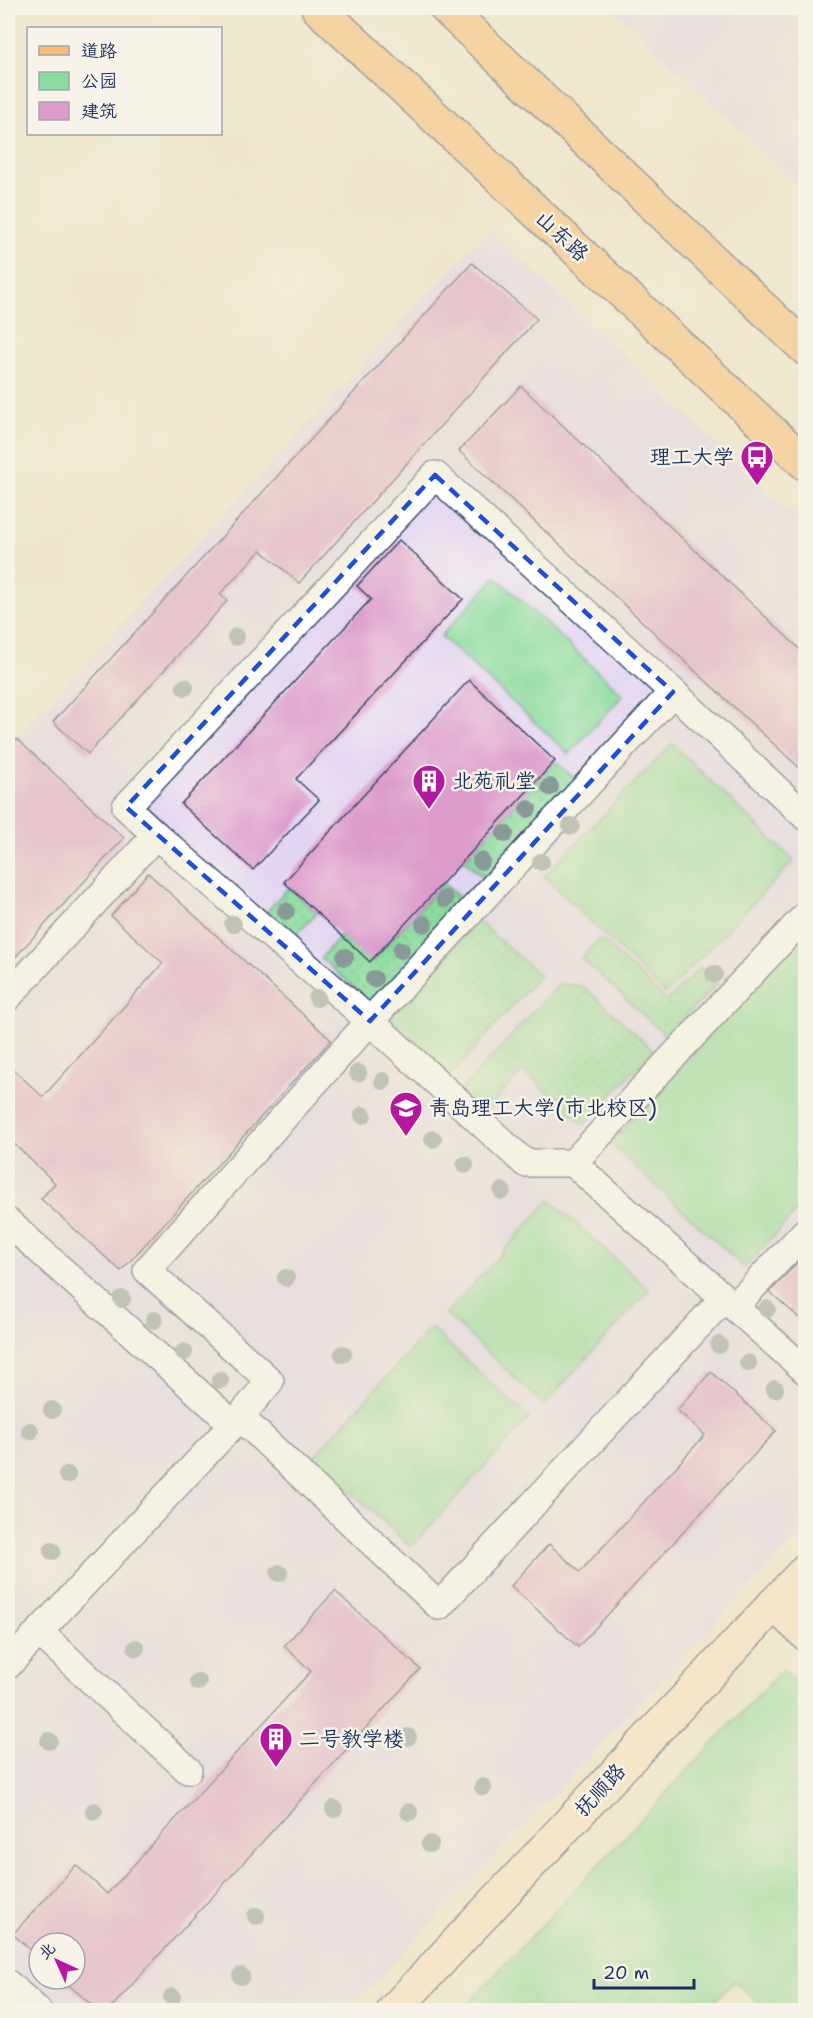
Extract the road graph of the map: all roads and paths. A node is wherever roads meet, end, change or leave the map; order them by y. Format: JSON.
{"nodes":[{"id":1,"x":318,"y":8,"type":"edge"},
{"id":2,"x":446,"y":8,"type":"edge"},
{"id":3,"x":806,"y":349,"type":"edge"},
{"id":4,"x":806,"y":464,"type":"edge"},
{"id":5,"x":673,"y":692,"type":"junction"},
{"id":6,"x":806,"y":817,"type":"edge"},
{"id":7,"x":156,"y":835,"type":"junction"},
{"id":8,"x":806,"y":915,"type":"edge"},
{"id":9,"x":8,"y":997,"type":"edge"},
{"id":10,"x":370,"y":1021,"type":"junction"},
{"id":11,"x":573,"y":1163,"type":"junction"},
{"id":12,"x":8,"y":1222,"type":"edge"},
{"id":13,"x":806,"y":1231,"type":"edge"},
{"id":14,"x":729,"y":1302,"type":"junction"},
{"id":15,"x":806,"y":1371,"type":"edge"},
{"id":16,"x":236,"y":1420,"type":"junction"},
{"id":17,"x":806,"y":1570,"type":"edge"},
{"id":18,"x":774,"y":1604,"type":"junction"},
{"id":19,"x":39,"y":1632,"type":"junction"},
{"id":20,"x":806,"y":1634,"type":"edge"},
{"id":21,"x":8,"y":1665,"type":"edge"},
{"id":22,"x":188,"y":1770,"type":"dead end"},
{"id":23,"x":8,"y":1984,"type":"edge"},
{"id":24,"x":37,"y":2010,"type":"edge"},
{"id":25,"x":394,"y":2010,"type":"edge"}],
"edges":[{"from":1,"to":4,"type":"main road","name":"山东路"},
{"from":2,"to":3,"type":"main road"},
{"from":5,"to":6,"type":"street"},
{"from":5,"to":7,"type":"street"},
{"from":5,"to":10,"type":"street"},
{"from":7,"to":9,"type":"street"},
{"from":7,"to":10,"type":"street"},
{"from":8,"to":11,"type":"street"},
{"from":10,"to":11,"type":"street"},
{"from":10,"to":16,"type":"street"},
{"from":11,"to":14,"type":"street"},
{"from":12,"to":16,"type":"street"},
{"from":13,"to":14,"type":"street"},
{"from":14,"to":15,"type":"street"},
{"from":14,"to":16,"type":"street"},
{"from":16,"to":19,"type":"street"},
{"from":17,"to":18,"type":"main road","name":"抚顺路"},
{"from":18,"to":20,"type":"main road"},
{"from":18,"to":25,"type":"main road","name":"抚顺路"},
{"from":19,"to":21,"type":"street"},
{"from":19,"to":22,"type":"street"},
{"from":23,"to":24,"type":"street"}]}
